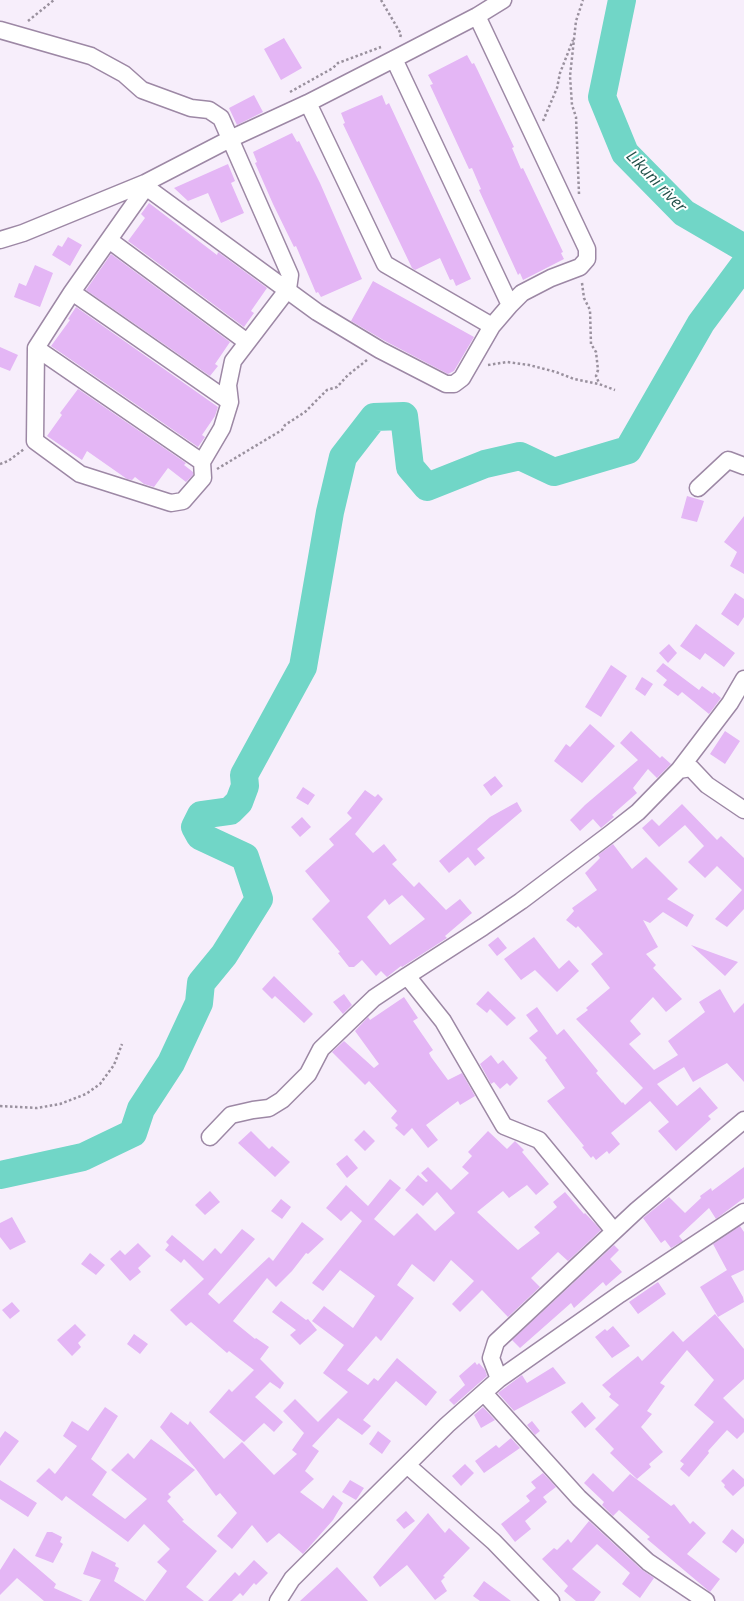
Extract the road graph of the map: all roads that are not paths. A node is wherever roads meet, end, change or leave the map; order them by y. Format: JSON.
{"nodes":[{"id":1,"x":503,"y":0,"type":"edge"},
{"id":2,"x":477,"y":16,"type":"junction"},
{"id":3,"x":7,"y":32,"type":"edge"},
{"id":4,"x":389,"y":52,"type":"junction"},
{"id":5,"x":308,"y":103,"type":"junction"},
{"id":6,"x":230,"y":139,"type":"junction"},
{"id":7,"x":146,"y":185,"type":"junction"},
{"id":8,"x":0,"y":240,"type":"edge"},
{"id":9,"x":109,"y":240,"type":"junction"},
{"id":10,"x":288,"y":289,"type":"junction"},
{"id":11,"x":72,"y":292,"type":"junction"},
{"id":12,"x":510,"y":305,"type":"junction"},
{"id":13,"x":492,"y":326,"type":"junction"},
{"id":14,"x":248,"y":342,"type":"junction"},
{"id":15,"x":36,"y":348,"type":"junction"},
{"id":16,"x":230,"y":402,"type":"junction"},
{"id":17,"x":744,"y":466,"type":"edge"},
{"id":18,"x":202,"y":470,"type":"junction"},
{"id":19,"x":698,"y":488,"type":"dead end"},
{"id":20,"x":744,"y":679,"type":"edge"},
{"id":21,"x":679,"y":770,"type":"junction"},
{"id":22,"x":744,"y":810,"type":"edge"},
{"id":23,"x":407,"y":976,"type":"junction"},
{"id":24,"x":744,"y":1120,"type":"edge"},
{"id":25,"x":210,"y":1137,"type":"dead end"},
{"id":26,"x":744,"y":1212,"type":"edge"},
{"id":27,"x":614,"y":1231,"type":"junction"},
{"id":28,"x":499,"y":1379,"type":"junction"},
{"id":29,"x":484,"y":1393,"type":"junction"},
{"id":30,"x":407,"y":1465,"type":"junction"},
{"id":31,"x":278,"y":1601,"type":"edge"},
{"id":32,"x":551,"y":1601,"type":"edge"},
{"id":33,"x":706,"y":1601,"type":"edge"}],
"edges":[{"from":1,"to":2,"type":"street"},
{"from":2,"to":4,"type":"street"},
{"from":2,"to":12,"type":"street"},
{"from":3,"to":6,"type":"street"},
{"from":4,"to":5,"type":"street"},
{"from":4,"to":12,"type":"street"},
{"from":5,"to":6,"type":"street"},
{"from":5,"to":13,"type":"street"},
{"from":6,"to":7,"type":"street"},
{"from":6,"to":10,"type":"street"},
{"from":7,"to":8,"type":"street"},
{"from":7,"to":9,"type":"street"},
{"from":7,"to":10,"type":"street"},
{"from":9,"to":11,"type":"street"},
{"from":9,"to":14,"type":"street"},
{"from":10,"to":13,"type":"street"},
{"from":10,"to":14,"type":"street"},
{"from":11,"to":15,"type":"street"},
{"from":11,"to":16,"type":"street"},
{"from":12,"to":13,"type":"street"},
{"from":14,"to":16,"type":"street"},
{"from":15,"to":18,"type":"street"},
{"from":15,"to":18,"type":"street"},
{"from":16,"to":18,"type":"street"},
{"from":17,"to":19,"type":"street"},
{"from":20,"to":21,"type":"street"},
{"from":21,"to":22,"type":"street"},
{"from":21,"to":23,"type":"street"},
{"from":23,"to":25,"type":"street"},
{"from":23,"to":27,"type":"street"},
{"from":24,"to":27,"type":"street"},
{"from":26,"to":28,"type":"street"},
{"from":27,"to":28,"type":"street"},
{"from":28,"to":29,"type":"street"},
{"from":29,"to":30,"type":"street"},
{"from":29,"to":33,"type":"street"},
{"from":30,"to":31,"type":"street"},
{"from":30,"to":32,"type":"street"}]}
